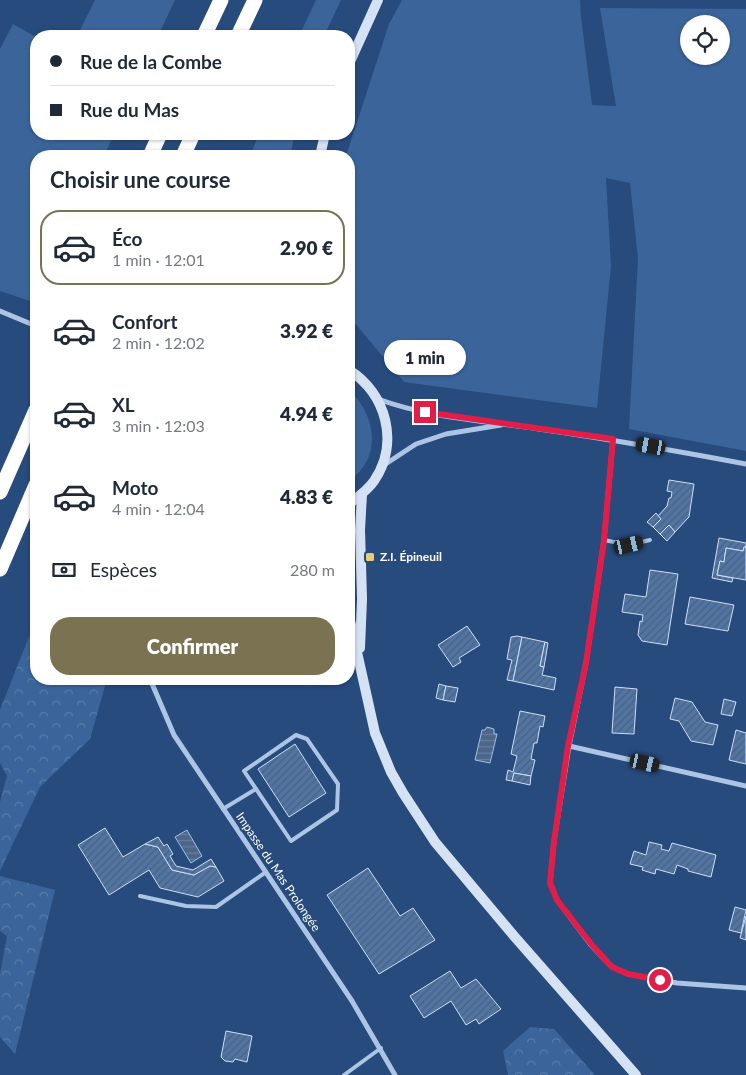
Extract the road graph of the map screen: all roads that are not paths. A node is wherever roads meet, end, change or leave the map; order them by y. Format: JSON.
{"nodes":[{"id":1,"x":221,"y":0,"type":"edge"},
{"id":2,"x":255,"y":0,"type":"edge"},
{"id":3,"x":378,"y":0,"type":"edge"},
{"id":4,"x":207,"y":30,"type":"edge"},
{"id":5,"x":241,"y":30,"type":"edge"},
{"id":6,"x":355,"y":51,"type":"edge"},
{"id":7,"x":0,"y":311,"type":"edge"},
{"id":8,"x":30,"y":323,"type":"edge"},
{"id":9,"x":355,"y":375,"type":"edge"},
{"id":10,"x":378,"y":399,"type":"junction"},
{"id":11,"x":30,"y":424,"type":"edge"},
{"id":12,"x":507,"y":424,"type":"junction"},
{"id":13,"x":613,"y":439,"type":"junction"},
{"id":14,"x":746,"y":464,"type":"edge"},
{"id":15,"x":382,"y":466,"type":"junction"},
{"id":16,"x":0,"y":492,"type":"edge"},
{"id":17,"x":362,"y":494,"type":"junction"},
{"id":18,"x":30,"y":499,"type":"edge"},
{"id":19,"x":355,"y":499,"type":"edge"},
{"id":20,"x":604,"y":540,"type":"junction"},
{"id":21,"x":650,"y":540,"type":"dead end"},
{"id":22,"x":0,"y":569,"type":"edge"},
{"id":23,"x":355,"y":642,"type":"edge"},
{"id":24,"x":359,"y":659,"type":"junction"},
{"id":25,"x":153,"y":685,"type":"edge"},
{"id":26,"x":568,"y":746,"type":"junction"},
{"id":27,"x":746,"y":786,"type":"edge"},
{"id":28,"x":256,"y":789,"type":"junction"},
{"id":29,"x":223,"y":809,"type":"junction"},
{"id":30,"x":266,"y":872,"type":"junction"},
{"id":31,"x":140,"y":896,"type":"dead end"},
{"id":32,"x":746,"y":988,"type":"edge"},
{"id":33,"x":380,"y":1048,"type":"junction"},
{"id":34,"x":344,"y":1075,"type":"edge"},
{"id":35,"x":394,"y":1075,"type":"edge"},
{"id":36,"x":636,"y":1075,"type":"edge"}],
"edges":[{"from":1,"to":4,"type":"highway"},
{"from":2,"to":5,"type":"highway"},
{"from":3,"to":6,"type":"street"},
{"from":7,"to":8,"type":"street"},
{"from":9,"to":10,"type":"street"},
{"from":10,"to":12,"type":"street"},
{"from":10,"to":15,"type":"street"},
{"from":11,"to":16,"type":"highway"},
{"from":12,"to":13,"type":"street"},
{"from":12,"to":15,"type":"street"},
{"from":13,"to":14,"type":"street"},
{"from":13,"to":20,"type":"street"},
{"from":15,"to":17,"type":"street"},
{"from":17,"to":19,"type":"street"},
{"from":17,"to":24,"type":"street"},
{"from":18,"to":22,"type":"highway"},
{"from":20,"to":21,"type":"lane"},
{"from":20,"to":26,"type":"street"},
{"from":23,"to":24,"type":"street"},
{"from":24,"to":36,"type":"street"},
{"from":25,"to":29,"type":"street","name":"Impasse du Mas Prolongée"},
{"from":26,"to":27,"type":"street"},
{"from":26,"to":32,"type":"street"},
{"from":28,"to":28,"type":"lane"},
{"from":28,"to":29,"type":"lane"},
{"from":29,"to":30,"type":"street","name":"Impasse du Mas Prolongée"},
{"from":30,"to":31,"type":"lane"},
{"from":30,"to":33,"type":"street","name":"Impasse du Mas Prolongée"},
{"from":33,"to":34,"type":"lane"},
{"from":33,"to":35,"type":"street","name":"Impasse du Mas Prolongée"}]}
